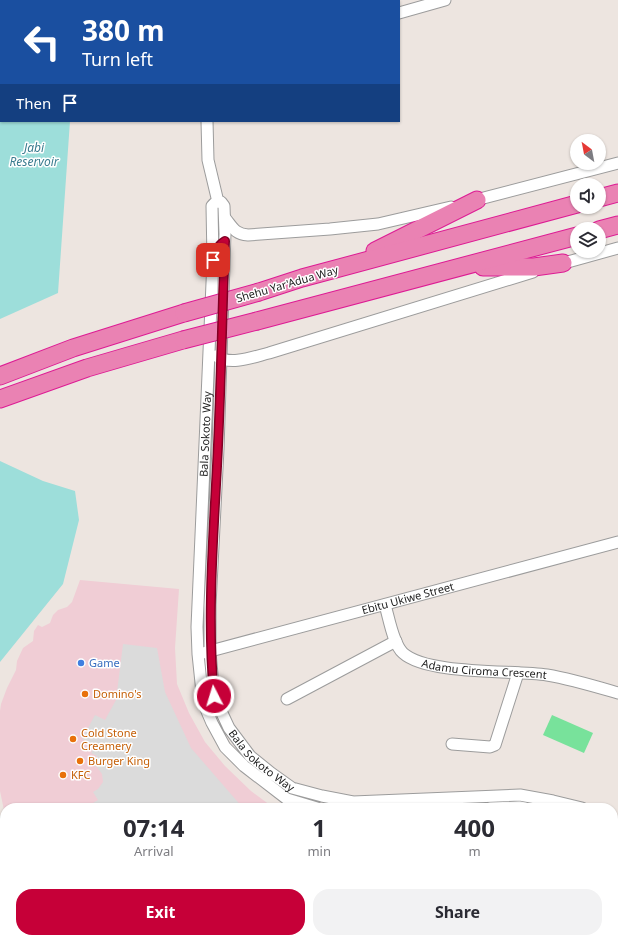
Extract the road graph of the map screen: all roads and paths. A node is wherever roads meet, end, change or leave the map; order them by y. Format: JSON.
{"nodes":[{"id":1,"x":445,"y":0,"type":"edge"},
{"id":2,"x":400,"y":13,"type":"edge"},
{"id":3,"x":207,"y":122,"type":"edge"},
{"id":4,"x":618,"y":162,"type":"edge"},
{"id":5,"x":618,"y":193,"type":"edge"},
{"id":6,"x":606,"y":196,"type":"edge"},
{"id":7,"x":477,"y":200,"type":"junction"},
{"id":8,"x":218,"y":202,"type":"junction"},
{"id":9,"x":570,"y":206,"type":"edge"},
{"id":10,"x":225,"y":218,"type":"junction"},
{"id":11,"x":618,"y":225,"type":"edge"},
{"id":12,"x":606,"y":228,"type":"edge"},
{"id":13,"x":248,"y":235,"type":"junction"},
{"id":14,"x":570,"y":238,"type":"edge"},
{"id":15,"x":225,"y":241,"type":"junction"},
{"id":16,"x":618,"y":248,"type":"edge"},
{"id":17,"x":213,"y":260,"type":"junction"},
{"id":18,"x":564,"y":263,"type":"junction"},
{"id":19,"x":302,"y":278,"type":"junction"},
{"id":20,"x":400,"y":283,"type":"junction"},
{"id":21,"x":209,"y":341,"type":"junction"},
{"id":22,"x":221,"y":358,"type":"junction"},
{"id":23,"x":238,"y":361,"type":"junction"},
{"id":24,"x":220,"y":375,"type":"junction"},
{"id":25,"x":0,"y":376,"type":"edge"},
{"id":26,"x":0,"y":399,"type":"edge"},
{"id":27,"x":618,"y":542,"type":"edge"},
{"id":28,"x":385,"y":605,"type":"junction"},
{"id":29,"x":396,"y":641,"type":"junction"},
{"id":30,"x":210,"y":652,"type":"junction"},
{"id":31,"x":198,"y":654,"type":"junction"},
{"id":32,"x":518,"y":673,"type":"junction"},
{"id":33,"x":618,"y":693,"type":"edge"},
{"id":34,"x":287,"y":699,"type":"dead end"},
{"id":35,"x":452,"y":744,"type":"dead end"},
{"id":36,"x":300,"y":803,"type":"edge"},
{"id":37,"x":561,"y":803,"type":"edge"}],
"edges":[{"from":1,"to":2,"type":"street"},
{"from":3,"to":8,"type":"street"},
{"from":4,"to":7,"type":"street"},
{"from":5,"to":6,"type":"highway"},
{"from":7,"to":13,"type":"street"},
{"from":7,"to":19,"type":"highway"},
{"from":8,"to":10,"type":"street","name":"Bala Sokoto Way"},
{"from":8,"to":17,"type":"street","name":"Bala Sokoto Way"},
{"from":9,"to":19,"type":"highway","name":"Shehu Yar'Adua Way"},
{"from":10,"to":13,"type":"street"},
{"from":10,"to":15,"type":"street","name":"Bala Sokoto Way"},
{"from":11,"to":12,"type":"highway"},
{"from":13,"to":15,"type":"street"},
{"from":14,"to":20,"type":"highway"},
{"from":15,"to":17,"type":"street"},
{"from":15,"to":22,"type":"street","name":"Bala Sokoto Way"},
{"from":16,"to":18,"type":"street"},
{"from":17,"to":21,"type":"street","name":"Bala Sokoto Way"},
{"from":18,"to":20,"type":"highway"},
{"from":18,"to":23,"type":"street"},
{"from":19,"to":25,"type":"highway","name":"Shehu Yar'Adua Way","bridge":true},
{"from":20,"to":26,"type":"highway","bridge":true},
{"from":21,"to":22,"type":"street"},
{"from":21,"to":31,"type":"street","name":"Bala Sokoto Way"},
{"from":22,"to":23,"type":"street"},
{"from":22,"to":24,"type":"street","name":"Bala Sokoto Way"},
{"from":23,"to":24,"type":"street"},
{"from":24,"to":30,"type":"street","name":"Bala Sokoto Way"},
{"from":27,"to":28,"type":"street","name":"Ebitu Ukiwe Street"},
{"from":28,"to":29,"type":"street","name":"Adamu Ciroma Crescent"},
{"from":28,"to":30,"type":"street","name":"Ebitu Ukiwe Street"},
{"from":29,"to":32,"type":"street","name":"Adamu Ciroma Crescent"},
{"from":29,"to":34,"type":"street"},
{"from":30,"to":31,"type":"street","name":"Ebitu Ukiwe Street"},
{"from":30,"to":37,"type":"street","name":"Bala Sokoto Way"},
{"from":31,"to":36,"type":"street","name":"Bala Sokoto Way"},
{"from":32,"to":33,"type":"street","name":"Adamu Ciroma Crescent"},
{"from":32,"to":35,"type":"street"}]}
